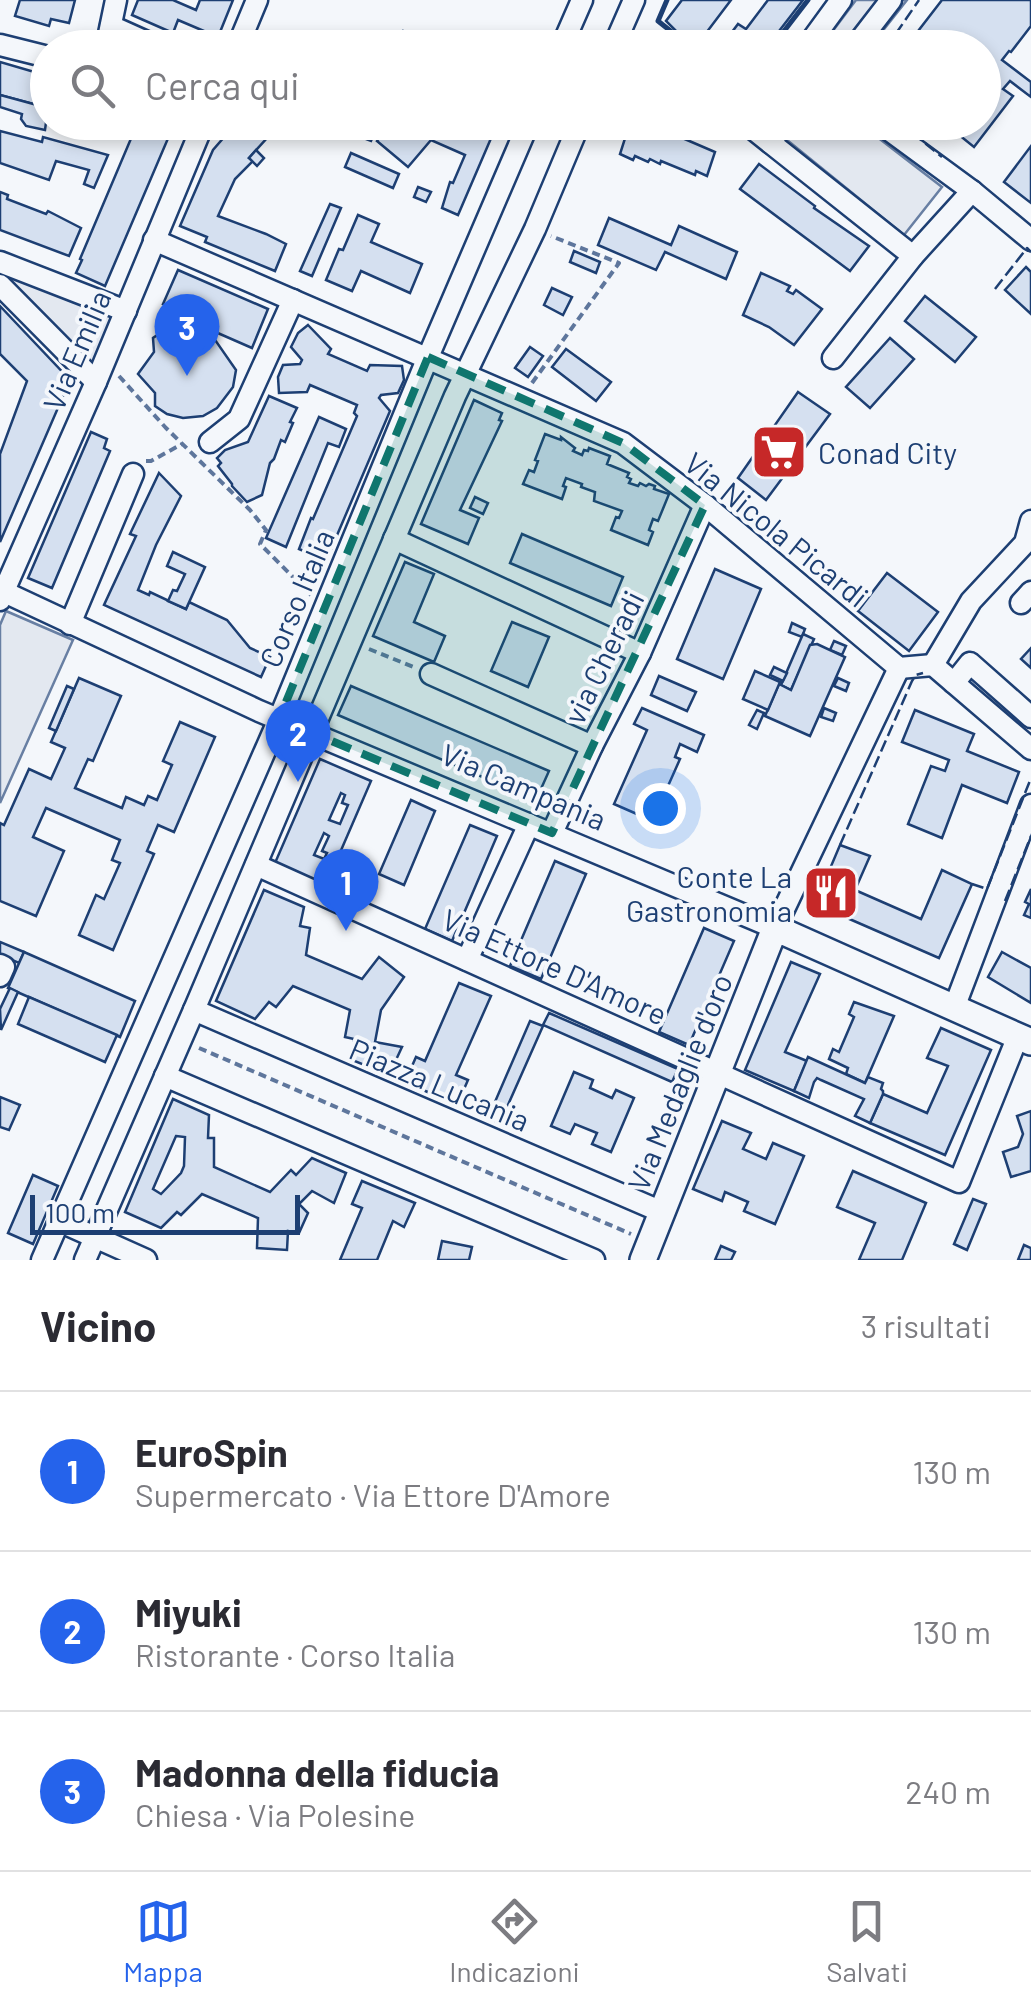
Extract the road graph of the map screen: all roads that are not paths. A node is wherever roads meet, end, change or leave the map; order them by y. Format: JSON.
{"nodes":[{"id":1,"x":116,"y":0,"type":"edge"},
{"id":2,"x":257,"y":0,"type":"edge"},
{"id":3,"x":582,"y":0,"type":"edge"},
{"id":4,"x":634,"y":0,"type":"edge"},
{"id":5,"x":842,"y":0,"type":"edge"},
{"id":6,"x":891,"y":0,"type":"edge"},
{"id":7,"x":111,"y":26,"type":"junction"},
{"id":8,"x":110,"y":30,"type":"edge"},
{"id":9,"x":120,"y":30,"type":"edge"},
{"id":10,"x":244,"y":30,"type":"edge"},
{"id":11,"x":569,"y":30,"type":"edge"},
{"id":12,"x":623,"y":30,"type":"edge"},
{"id":13,"x":820,"y":30,"type":"edge"},
{"id":14,"x":868,"y":30,"type":"edge"},
{"id":15,"x":0,"y":45,"type":"edge"},
{"id":16,"x":30,"y":52,"type":"edge"},
{"id":17,"x":196,"y":140,"type":"edge"},
{"id":18,"x":520,"y":140,"type":"edge"},
{"id":19,"x":572,"y":140,"type":"edge"},
{"id":20,"x":768,"y":140,"type":"edge"},
{"id":21,"x":773,"y":140,"type":"edge"},
{"id":22,"x":903,"y":140,"type":"edge"},
{"id":23,"x":771,"y":143,"type":"junction"},
{"id":24,"x":972,"y":191,"type":"junction"},
{"id":25,"x":154,"y":240,"type":"junction"},
{"id":26,"x":1031,"y":240,"type":"edge"},
{"id":27,"x":912,"y":256,"type":"junction"},
{"id":28,"x":0,"y":262,"type":"edge"},
{"id":29,"x":0,"y":285,"type":"edge"},
{"id":30,"x":293,"y":300,"type":"junction"},
{"id":31,"x":126,"y":311,"type":"junction"},
{"id":32,"x":428,"y":358,"type":"junction"},
{"id":33,"x":833,"y":358,"type":"dead end"},
{"id":34,"x":465,"y":374,"type":"junction"},
{"id":35,"x":96,"y":382,"type":"junction"},
{"id":36,"x":210,"y":442,"type":"dead end"},
{"id":37,"x":133,"y":474,"type":"road end"},
{"id":38,"x":705,"y":505,"type":"junction"},
{"id":39,"x":1031,"y":521,"type":"edge"},
{"id":40,"x":394,"y":539,"type":"junction"},
{"id":41,"x":1024,"y":558,"type":"edge"},
{"id":42,"x":1,"y":594,"type":"edge"},
{"id":43,"x":70,"y":624,"type":"junction"},
{"id":44,"x":640,"y":653,"type":"junction"},
{"id":45,"x":932,"y":665,"type":"junction"},
{"id":46,"x":899,"y":668,"type":"junction"},
{"id":47,"x":431,"y":674,"type":"road end"},
{"id":48,"x":954,"y":683,"type":"junction"},
{"id":49,"x":1031,"y":717,"type":"edge"},
{"id":50,"x":279,"y":719,"type":"junction"},
{"id":51,"x":312,"y":732,"type":"junction"},
{"id":52,"x":592,"y":746,"type":"junction"},
{"id":53,"x":1031,"y":749,"type":"edge"},
{"id":54,"x":1031,"y":806,"type":"edge"},
{"id":55,"x":529,"y":824,"type":"junction"},
{"id":56,"x":552,"y":833,"type":"junction"},
{"id":57,"x":256,"y":864,"type":"junction"},
{"id":58,"x":775,"y":928,"type":"junction"},
{"id":59,"x":468,"y":960,"type":"junction"},
{"id":60,"x":954,"y":1008,"type":"junction"},
{"id":61,"x":194,"y":1010,"type":"junction"},
{"id":62,"x":1024,"y":1039,"type":"edge"},
{"id":63,"x":718,"y":1072,"type":"junction"},
{"id":64,"x":165,"y":1076,"type":"junction"},
{"id":65,"x":662,"y":1212,"type":"junction"},
{"id":66,"x":58,"y":1221,"type":"junction"},
{"id":67,"x":95,"y":1238,"type":"junction"},
{"id":68,"x":647,"y":1251,"type":"edge"},
{"id":69,"x":42,"y":1260,"type":"edge"},
{"id":70,"x":85,"y":1260,"type":"edge"},
{"id":71,"x":146,"y":1260,"type":"edge"},
{"id":72,"x":594,"y":1260,"type":"edge"}],
"edges":[{"from":1,"to":7,"type":"street"},
{"from":2,"to":10,"type":"street"},
{"from":3,"to":11,"type":"street"},
{"from":4,"to":12,"type":"street"},
{"from":5,"to":13,"type":"street"},
{"from":6,"to":14,"type":"street"},
{"from":7,"to":8,"type":"street"},
{"from":7,"to":9,"type":"street"},
{"from":15,"to":16,"type":"street"},
{"from":17,"to":25,"type":"street","name":"Via Emilia"},
{"from":18,"to":32,"type":"street","name":"Corso Italia"},
{"from":19,"to":34,"type":"street"},
{"from":20,"to":23,"type":"street"},
{"from":21,"to":23,"type":"street"},
{"from":22,"to":24,"type":"street"},
{"from":23,"to":27,"type":"street"},
{"from":24,"to":26,"type":"street"},
{"from":24,"to":27,"type":"street"},
{"from":25,"to":30,"type":"street","name":"Via Nicola Picardi"},
{"from":25,"to":31,"type":"street","name":"Via Emilia"},
{"from":27,"to":33,"type":"street"},
{"from":28,"to":31,"type":"street"},
{"from":29,"to":35,"type":"street"},
{"from":30,"to":32,"type":"street","name":"Via Nicola Picardi"},
{"from":30,"to":36,"type":"street"},
{"from":31,"to":35,"type":"street","name":"Via Emilia"},
{"from":32,"to":34,"type":"street","name":"Via Nicola Picardi"},
{"from":32,"to":50,"type":"street","name":"Corso Italia"},
{"from":34,"to":38,"type":"street","name":"Via Nicola Picardi"},
{"from":34,"to":40,"type":"street"},
{"from":35,"to":42,"type":"street","name":"Via Emilia"},
{"from":37,"to":43,"type":"street"},
{"from":38,"to":44,"type":"street","name":"via Cheradi"},
{"from":38,"to":46,"type":"street","name":"Via Nicola Picardi"},
{"from":39,"to":41,"type":"street"},
{"from":40,"to":44,"type":"street"},
{"from":40,"to":51,"type":"street"},
{"from":41,"to":45,"type":"street"},
{"from":42,"to":43,"type":"street","name":"Via Campania"},
{"from":43,"to":50,"type":"street","name":"Via Campania"},
{"from":44,"to":52,"type":"street","name":"via Cheradi"},
{"from":45,"to":46,"type":"street"},
{"from":45,"to":48,"type":"street"},
{"from":46,"to":58,"type":"street"},
{"from":47,"to":52,"type":"street"},
{"from":48,"to":49,"type":"street"},
{"from":48,"to":53,"type":"street"},
{"from":50,"to":51,"type":"street","name":"Via Campania"},
{"from":50,"to":66,"type":"street","name":"Corso Italia"},
{"from":51,"to":55,"type":"street","name":"Via Campania"},
{"from":51,"to":57,"type":"street"},
{"from":52,"to":56,"type":"street","name":"via Cheradi"},
{"from":54,"to":60,"type":"street"},
{"from":55,"to":56,"type":"street","name":"Via Campania"},
{"from":55,"to":59,"type":"street"},
{"from":56,"to":58,"type":"street","name":"Via Campania"},
{"from":57,"to":59,"type":"street","name":"Via Ettore D'Amore"},
{"from":57,"to":61,"type":"street"},
{"from":58,"to":60,"type":"main road","name":"Via Campania"},
{"from":58,"to":63,"type":"main road","name":"Via Medaglie d'oro"},
{"from":59,"to":63,"type":"street","name":"Via Ettore D'Amore"},
{"from":60,"to":62,"type":"main road","name":"Via Campania"},
{"from":61,"to":64,"type":"street"},
{"from":61,"to":65,"type":"street","name":"Piazza Lucania"},
{"from":62,"to":63,"type":"street","name":"Via Ettore D'Amore"},
{"from":63,"to":65,"type":"main road","name":"Via Medaglie d'oro"},
{"from":64,"to":67,"type":"street"},
{"from":64,"to":72,"type":"street"},
{"from":65,"to":68,"type":"main road","name":"Via Medaglie d'oro"},
{"from":66,"to":67,"type":"street"},
{"from":66,"to":69,"type":"street","name":"Corso Italia"},
{"from":67,"to":70,"type":"street"},
{"from":67,"to":71,"type":"street"}]}
